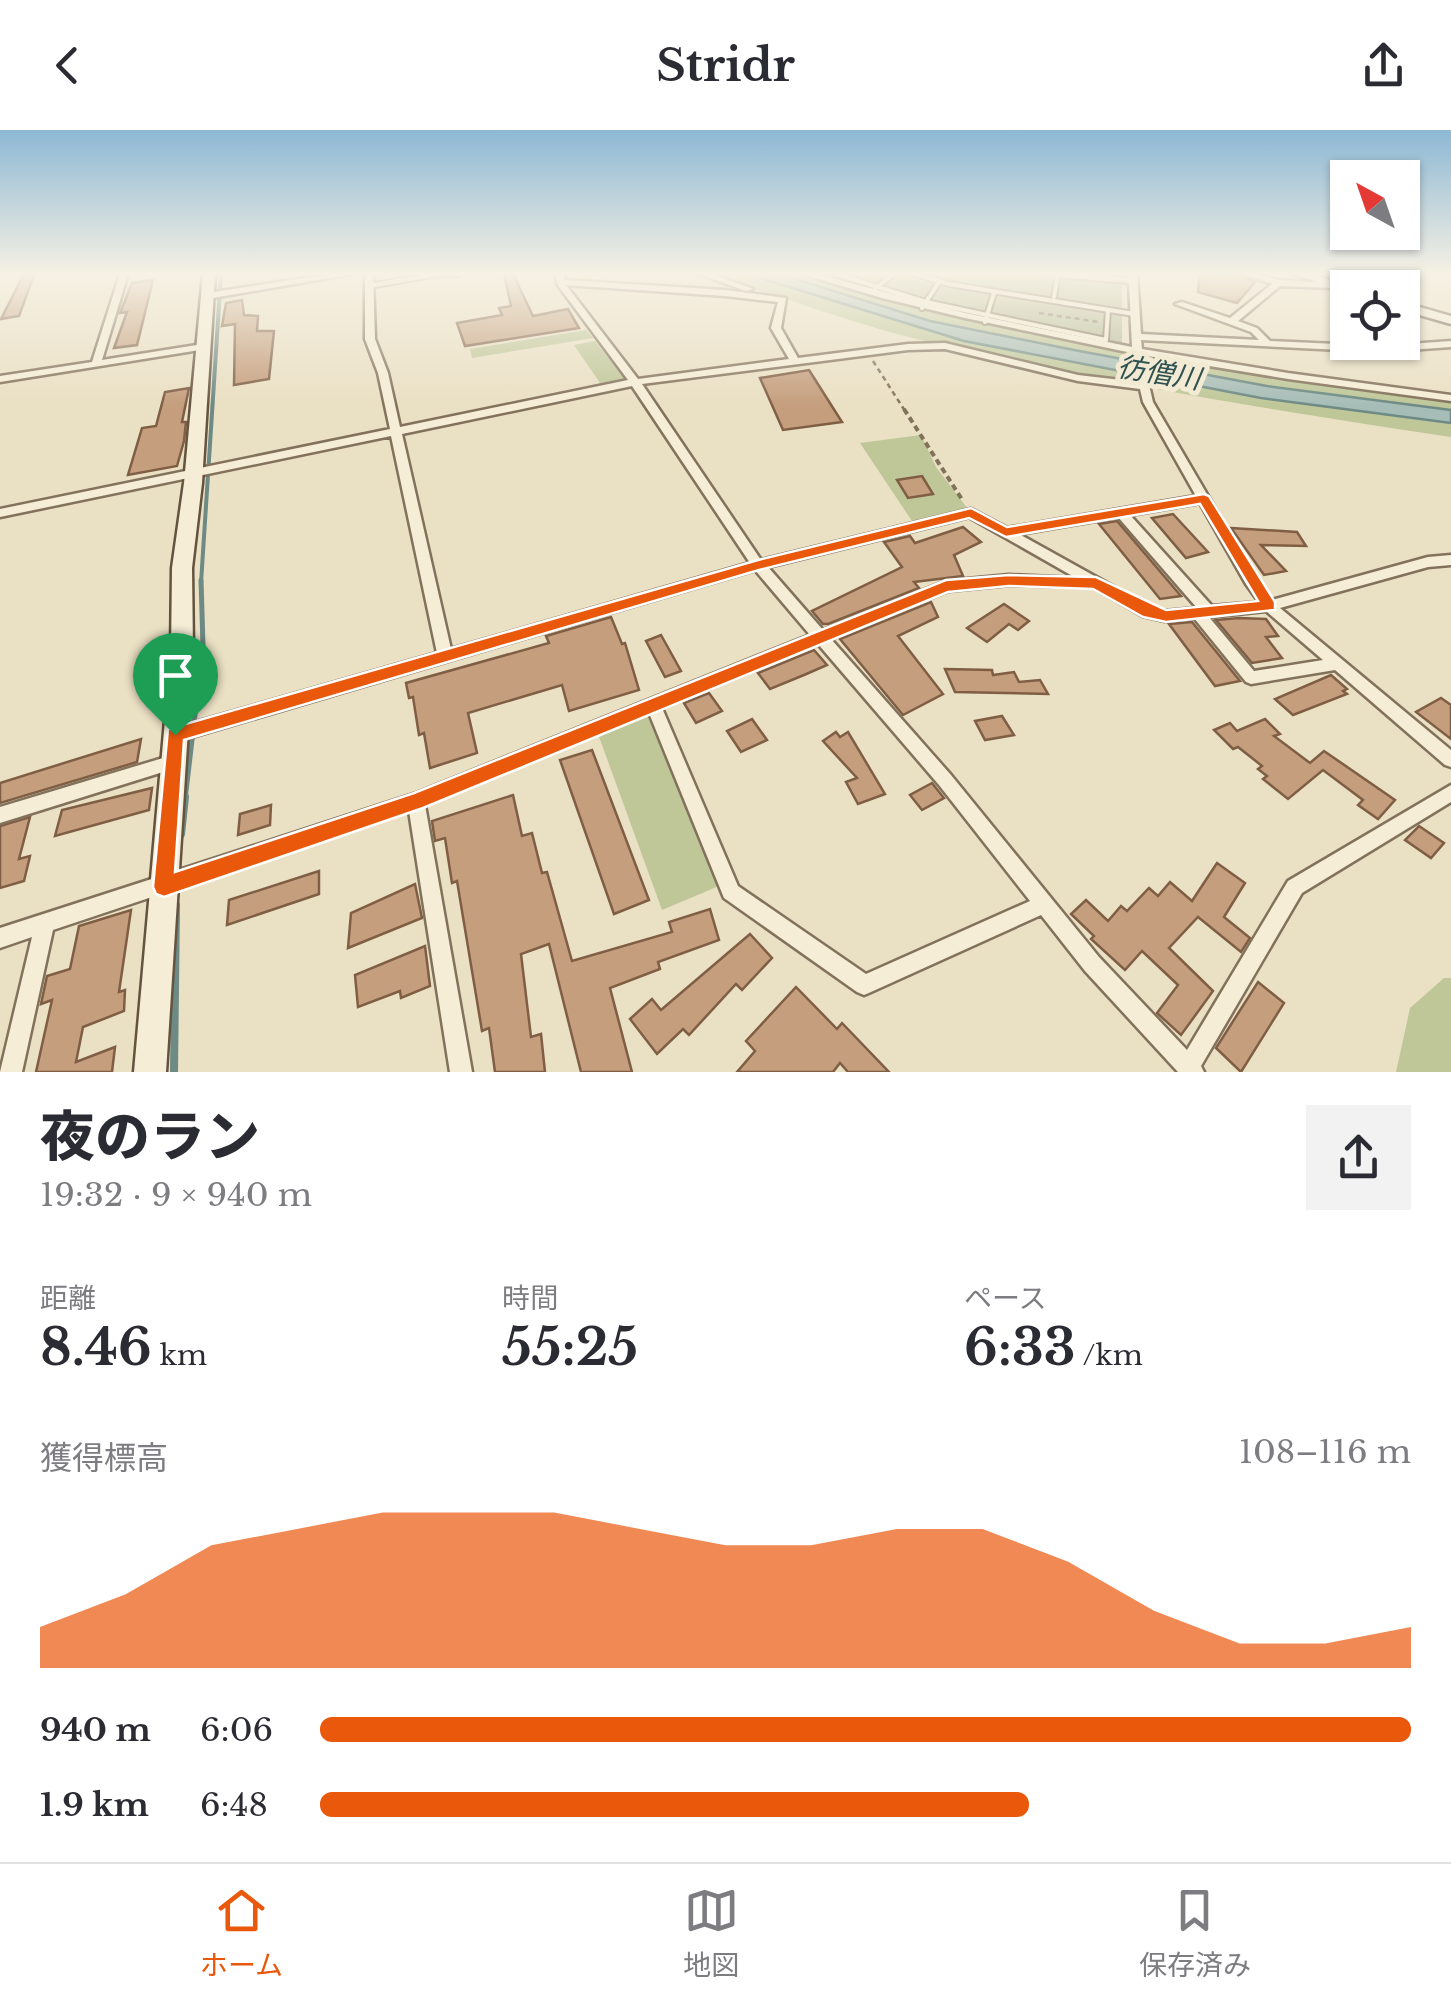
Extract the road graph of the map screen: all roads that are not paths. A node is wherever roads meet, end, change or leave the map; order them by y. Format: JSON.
{"nodes":[{"id":1,"x":110,"y":318,"type":"edge"},
{"id":2,"x":205,"y":318,"type":"edge"},
{"id":3,"x":370,"y":318,"type":"edge"},
{"id":4,"x":589,"y":318,"type":"edge"},
{"id":5,"x":779,"y":318,"type":"edge"},
{"id":6,"x":981,"y":318,"type":"edge"},
{"id":7,"x":1107,"y":318,"type":"edge"},
{"id":8,"x":1134,"y":318,"type":"edge"},
{"id":9,"x":1220,"y":318,"type":"edge"},
{"id":10,"x":1236,"y":318,"type":"edge"},
{"id":11,"x":986,"y":319,"type":"junction"},
{"id":12,"x":1231,"y":322,"type":"junction"},
{"id":13,"x":1136,"y":337,"type":"junction"},
{"id":14,"x":1266,"y":342,"type":"junction"},
{"id":15,"x":1451,"y":344,"type":"edge"},
{"id":16,"x":203,"y":347,"type":"junction"},
{"id":17,"x":1137,"y":353,"type":"junction"},
{"id":18,"x":795,"y":362,"type":"junction"},
{"id":19,"x":96,"y":364,"type":"junction"},
{"id":20,"x":0,"y":379,"type":"edge"},
{"id":21,"x":635,"y":382,"type":"junction"},
{"id":22,"x":1142,"y":386,"type":"junction"},
{"id":23,"x":1451,"y":398,"type":"edge"},
{"id":24,"x":396,"y":433,"type":"junction"},
{"id":25,"x":192,"y":476,"type":"junction"},
{"id":26,"x":1204,"y":499,"type":"junction"},
{"id":27,"x":0,"y":513,"type":"edge"},
{"id":28,"x":1121,"y":513,"type":"junction"},
{"id":29,"x":1006,"y":532,"type":"junction"},
{"id":30,"x":1451,"y":560,"type":"edge"},
{"id":31,"x":758,"y":565,"type":"junction"},
{"id":32,"x":1096,"y":583,"type":"junction"},
{"id":33,"x":1269,"y":606,"type":"junction"},
{"id":34,"x":1204,"y":612,"type":"junction"},
{"id":35,"x":824,"y":636,"type":"junction"},
{"id":36,"x":445,"y":656,"type":"junction"},
{"id":37,"x":1336,"y":664,"type":"junction"},
{"id":38,"x":653,"y":705,"type":"junction"},
{"id":39,"x":175,"y":735,"type":"junction"},
{"id":40,"x":1451,"y":760,"type":"edge"},
{"id":41,"x":173,"y":762,"type":"junction"},
{"id":42,"x":1451,"y":793,"type":"edge"},
{"id":43,"x":416,"y":802,"type":"junction"},
{"id":44,"x":0,"y":815,"type":"edge"},
{"id":45,"x":164,"y":887,"type":"junction"},
{"id":46,"x":1042,"y":905,"type":"junction"},
{"id":47,"x":45,"y":924,"type":"junction"},
{"id":48,"x":0,"y":938,"type":"edge"},
{"id":49,"x":1190,"y":1070,"type":"edge"},
{"id":50,"x":11,"y":1072,"type":"edge"},
{"id":51,"x":150,"y":1072,"type":"edge"},
{"id":52,"x":461,"y":1072,"type":"edge"}],
"edges":[{"from":1,"to":19,"type":"street"},
{"from":2,"to":16,"type":"street"},
{"from":3,"to":24,"type":"street"},
{"from":4,"to":21,"type":"street"},
{"from":5,"to":18,"type":"street"},
{"from":6,"to":11,"type":"street"},
{"from":7,"to":11,"type":"lane"},
{"from":8,"to":13,"type":"street"},
{"from":9,"to":12,"type":"street"},
{"from":10,"to":12,"type":"street"},
{"from":11,"to":17,"type":"street"},
{"from":12,"to":14,"type":"street"},
{"from":13,"to":14,"type":"street"},
{"from":13,"to":17,"type":"street"},
{"from":14,"to":15,"type":"street"},
{"from":16,"to":19,"type":"street"},
{"from":16,"to":25,"type":"street"},
{"from":17,"to":22,"type":"street"},
{"from":17,"to":23,"type":"street"},
{"from":18,"to":21,"type":"street"},
{"from":18,"to":22,"type":"street"},
{"from":19,"to":20,"type":"street"},
{"from":21,"to":24,"type":"street"},
{"from":21,"to":31,"type":"street"},
{"from":22,"to":26,"type":"street"},
{"from":24,"to":25,"type":"street"},
{"from":24,"to":36,"type":"street"},
{"from":25,"to":27,"type":"street"},
{"from":25,"to":39,"type":"street"},
{"from":26,"to":28,"type":"street"},
{"from":26,"to":33,"type":"street"},
{"from":28,"to":29,"type":"street"},
{"from":28,"to":34,"type":"street"},
{"from":29,"to":31,"type":"street"},
{"from":29,"to":32,"type":"street"},
{"from":30,"to":33,"type":"street"},
{"from":31,"to":35,"type":"street"},
{"from":31,"to":36,"type":"street"},
{"from":32,"to":34,"type":"street"},
{"from":32,"to":35,"type":"street"},
{"from":33,"to":34,"type":"street"},
{"from":33,"to":37,"type":"street"},
{"from":34,"to":37,"type":"street"},
{"from":35,"to":38,"type":"street"},
{"from":35,"to":46,"type":"street"},
{"from":36,"to":39,"type":"street"},
{"from":37,"to":40,"type":"street"},
{"from":38,"to":43,"type":"street"},
{"from":38,"to":46,"type":"street"},
{"from":39,"to":41,"type":"street"},
{"from":41,"to":44,"type":"street"},
{"from":41,"to":45,"type":"street"},
{"from":42,"to":49,"type":"street"},
{"from":43,"to":45,"type":"street"},
{"from":43,"to":52,"type":"street"},
{"from":45,"to":47,"type":"street"},
{"from":45,"to":51,"type":"street"},
{"from":46,"to":49,"type":"street"},
{"from":47,"to":48,"type":"street"},
{"from":47,"to":50,"type":"street"}]}
